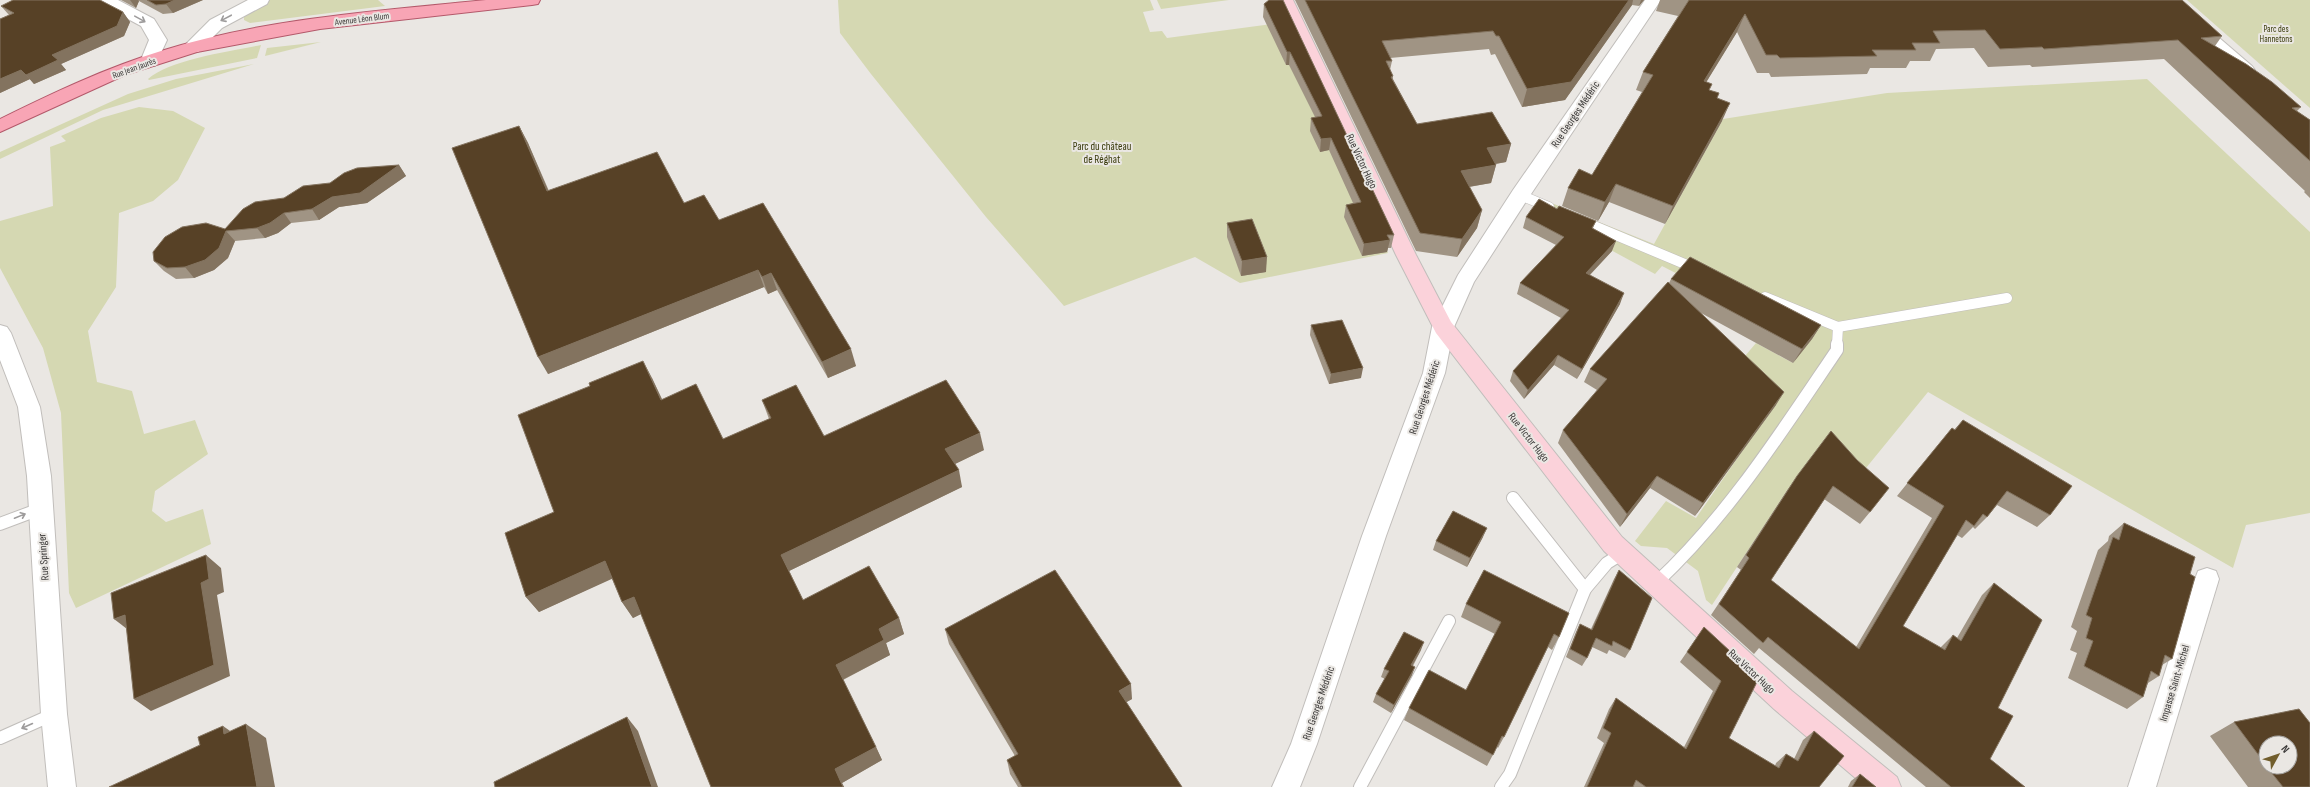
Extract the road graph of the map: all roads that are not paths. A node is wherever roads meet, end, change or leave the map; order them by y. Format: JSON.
{"nodes":[{"id":1,"x":106,"y":0,"type":"edge"},
{"id":2,"x":261,"y":0,"type":"edge"},
{"id":3,"x":532,"y":0,"type":"edge"},
{"id":4,"x":1285,"y":0,"type":"edge"},
{"id":5,"x":1653,"y":0,"type":"edge"},
{"id":6,"x":2165,"y":0,"type":"edge"},
{"id":7,"x":192,"y":48,"type":"junction"},
{"id":8,"x":150,"y":62,"type":"junction"},
{"id":9,"x":2256,"y":79,"type":"edge"},
{"id":10,"x":0,"y":126,"type":"edge"},
{"id":11,"x":1520,"y":195,"type":"junction"},
{"id":12,"x":1555,"y":210,"type":"edge"},
{"id":13,"x":1570,"y":216,"type":"edge"},
{"id":14,"x":1708,"y":273,"type":"edge"},
{"id":15,"x":1758,"y":294,"type":"edge"},
{"id":16,"x":2007,"y":298,"type":"dead end"},
{"id":17,"x":1443,"y":327,"type":"junction"},
{"id":18,"x":1838,"y":327,"type":"junction"},
{"id":19,"x":0,"y":333,"type":"edge"},
{"id":20,"x":1513,"y":498,"type":"dead end"},
{"id":21,"x":40,"y":508,"type":"junction"},
{"id":22,"x":0,"y":524,"type":"edge"},
{"id":23,"x":1623,"y":553,"type":"junction"},
{"id":24,"x":2207,"y":579,"type":"dead end"},
{"id":25,"x":1656,"y":582,"type":"junction"},
{"id":26,"x":1585,"y":589,"type":"junction"},
{"id":27,"x":1449,"y":621,"type":"dead end"},
{"id":28,"x":54,"y":714,"type":"junction"},
{"id":29,"x":0,"y":738,"type":"edge"},
{"id":30,"x":62,"y":787,"type":"edge"},
{"id":31,"x":1286,"y":787,"type":"edge"},
{"id":32,"x":1359,"y":787,"type":"edge"},
{"id":33,"x":1501,"y":787,"type":"edge"},
{"id":34,"x":1887,"y":787,"type":"edge"},
{"id":35,"x":2142,"y":787,"type":"edge"}],
"edges":[{"from":1,"to":8,"type":"street","one_way":true},
{"from":2,"to":7,"type":"street","name":"Rue Jean Jaurès","one_way":true},
{"from":3,"to":7,"type":"main road","name":"Avenue Léon Blum"},
{"from":4,"to":17,"type":"street","name":"Rue Victor Hugo"},
{"from":5,"to":11,"type":"street","name":"Rue Georges Médéric"},
{"from":6,"to":9,"type":"street"},
{"from":7,"to":8,"type":"main road","name":"Rue Jean Jaurès"},
{"from":8,"to":10,"type":"main road","name":"Rue Jean Jaurès"},
{"from":11,"to":12,"type":"lane"},
{"from":11,"to":17,"type":"street","name":"Rue Georges Médéric"},
{"from":13,"to":14,"type":"lane"},
{"from":15,"to":18,"type":"lane"},
{"from":16,"to":18,"type":"lane"},
{"from":17,"to":23,"type":"street","name":"Rue Victor Hugo"},
{"from":17,"to":31,"type":"street","name":"Rue Georges Médéric"},
{"from":18,"to":25,"type":"lane"},
{"from":19,"to":21,"type":"street","name":"Rue Springer"},
{"from":20,"to":26,"type":"lane"},
{"from":22,"to":21,"type":"lane","one_way":true},
{"from":21,"to":28,"type":"street","name":"Rue Springer"},
{"from":23,"to":25,"type":"street","name":"Rue Victor Hugo"},
{"from":23,"to":26,"type":"lane"},
{"from":24,"to":35,"type":"street","name":"Impasse Saint-Michel"},
{"from":25,"to":34,"type":"street","name":"Rue Victor Hugo"},
{"from":26,"to":33,"type":"lane"},
{"from":27,"to":32,"type":"lane"},
{"from":28,"to":29,"type":"lane","one_way":true},
{"from":28,"to":30,"type":"street","name":"Rue Springer"}]}
